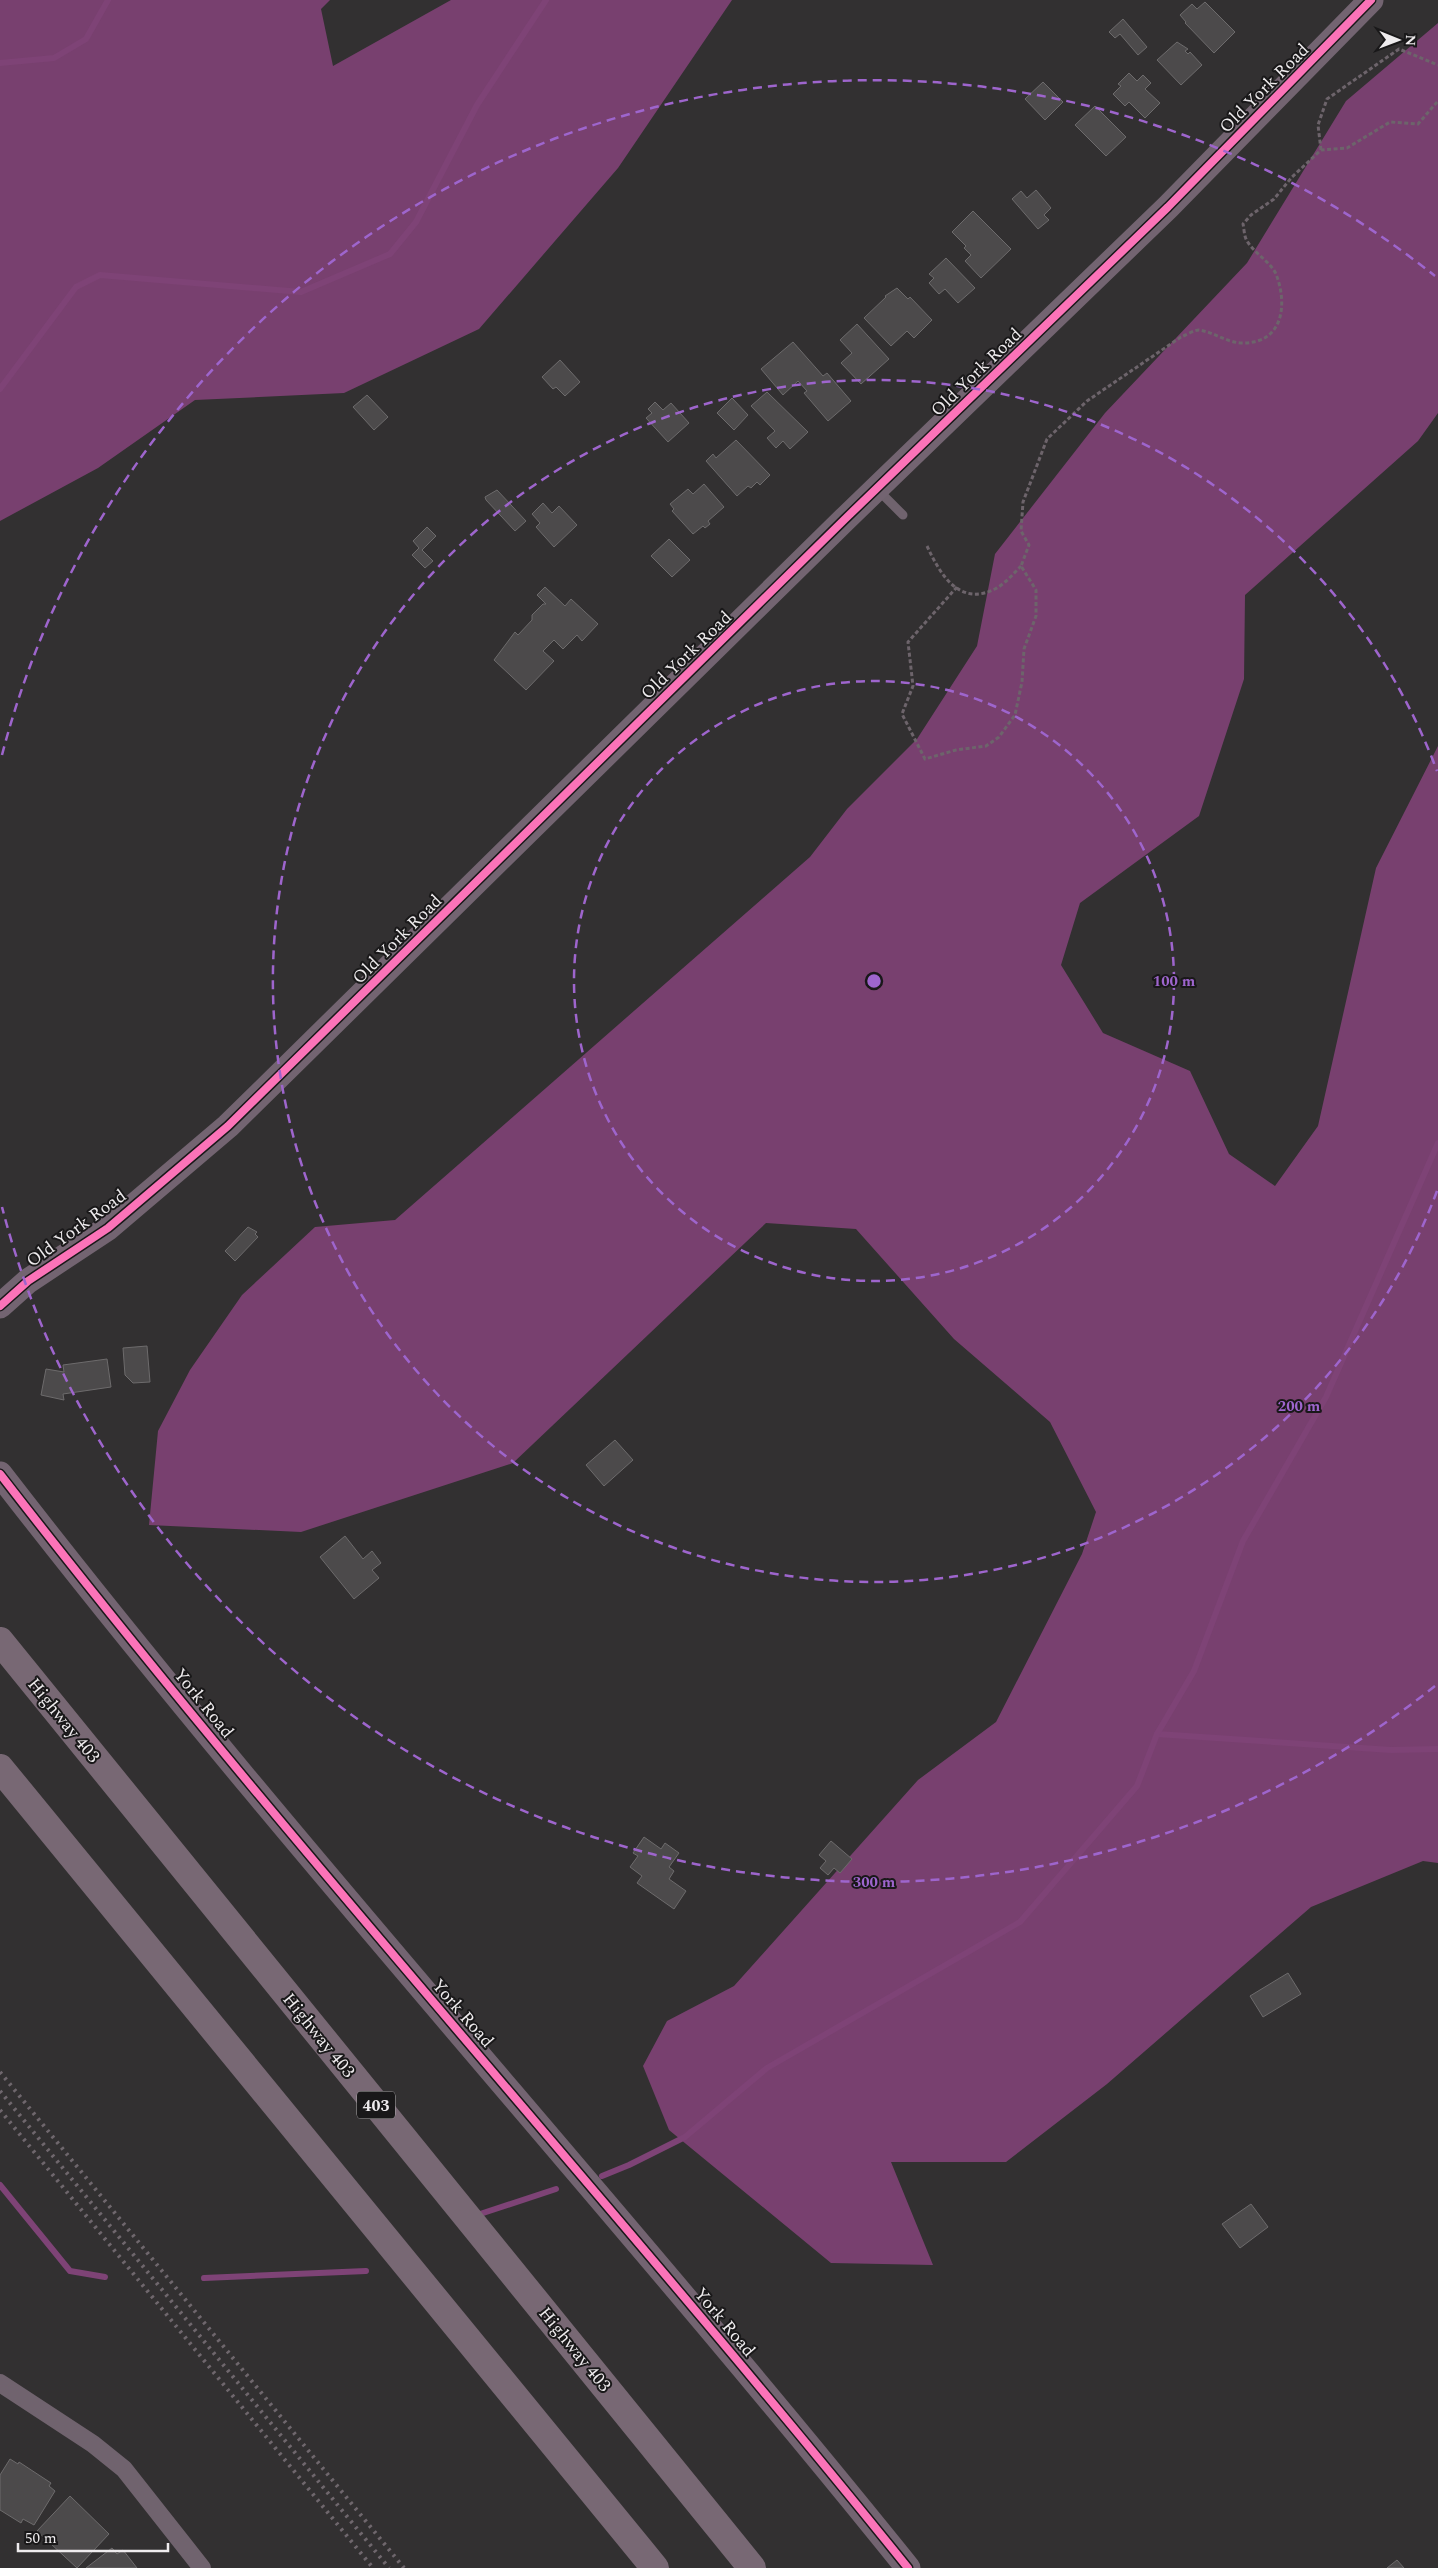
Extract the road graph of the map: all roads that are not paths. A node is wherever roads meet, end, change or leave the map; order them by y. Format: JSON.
{"nodes":[{"id":1,"x":1371,"y":0,"type":"edge"},
{"id":2,"x":877,"y":489,"type":"junction"},
{"id":3,"x":902,"y":515,"type":"dead end"},
{"id":4,"x":0,"y":1306,"type":"edge"},
{"id":5,"x":0,"y":1474,"type":"edge"},
{"id":6,"x":0,"y":1641,"type":"edge"},
{"id":7,"x":0,"y":1768,"type":"edge"},
{"id":8,"x":0,"y":2383,"type":"edge"},
{"id":9,"x":202,"y":2568,"type":"edge"},
{"id":10,"x":655,"y":2568,"type":"edge"},
{"id":11,"x":752,"y":2568,"type":"edge"},
{"id":12,"x":908,"y":2568,"type":"edge"}],
"edges":[{"from":1,"to":2,"type":"street","name":"Old York Road"},
{"from":2,"to":3,"type":"lane"},
{"from":2,"to":4,"type":"street","name":"Old York Road"},
{"from":5,"to":12,"type":"street","name":"York Road"},
{"from":6,"to":11,"type":"highway","name":"Highway 403","number":"403"},
{"from":7,"to":10,"type":"highway"},
{"from":8,"to":9,"type":"street"}]}
